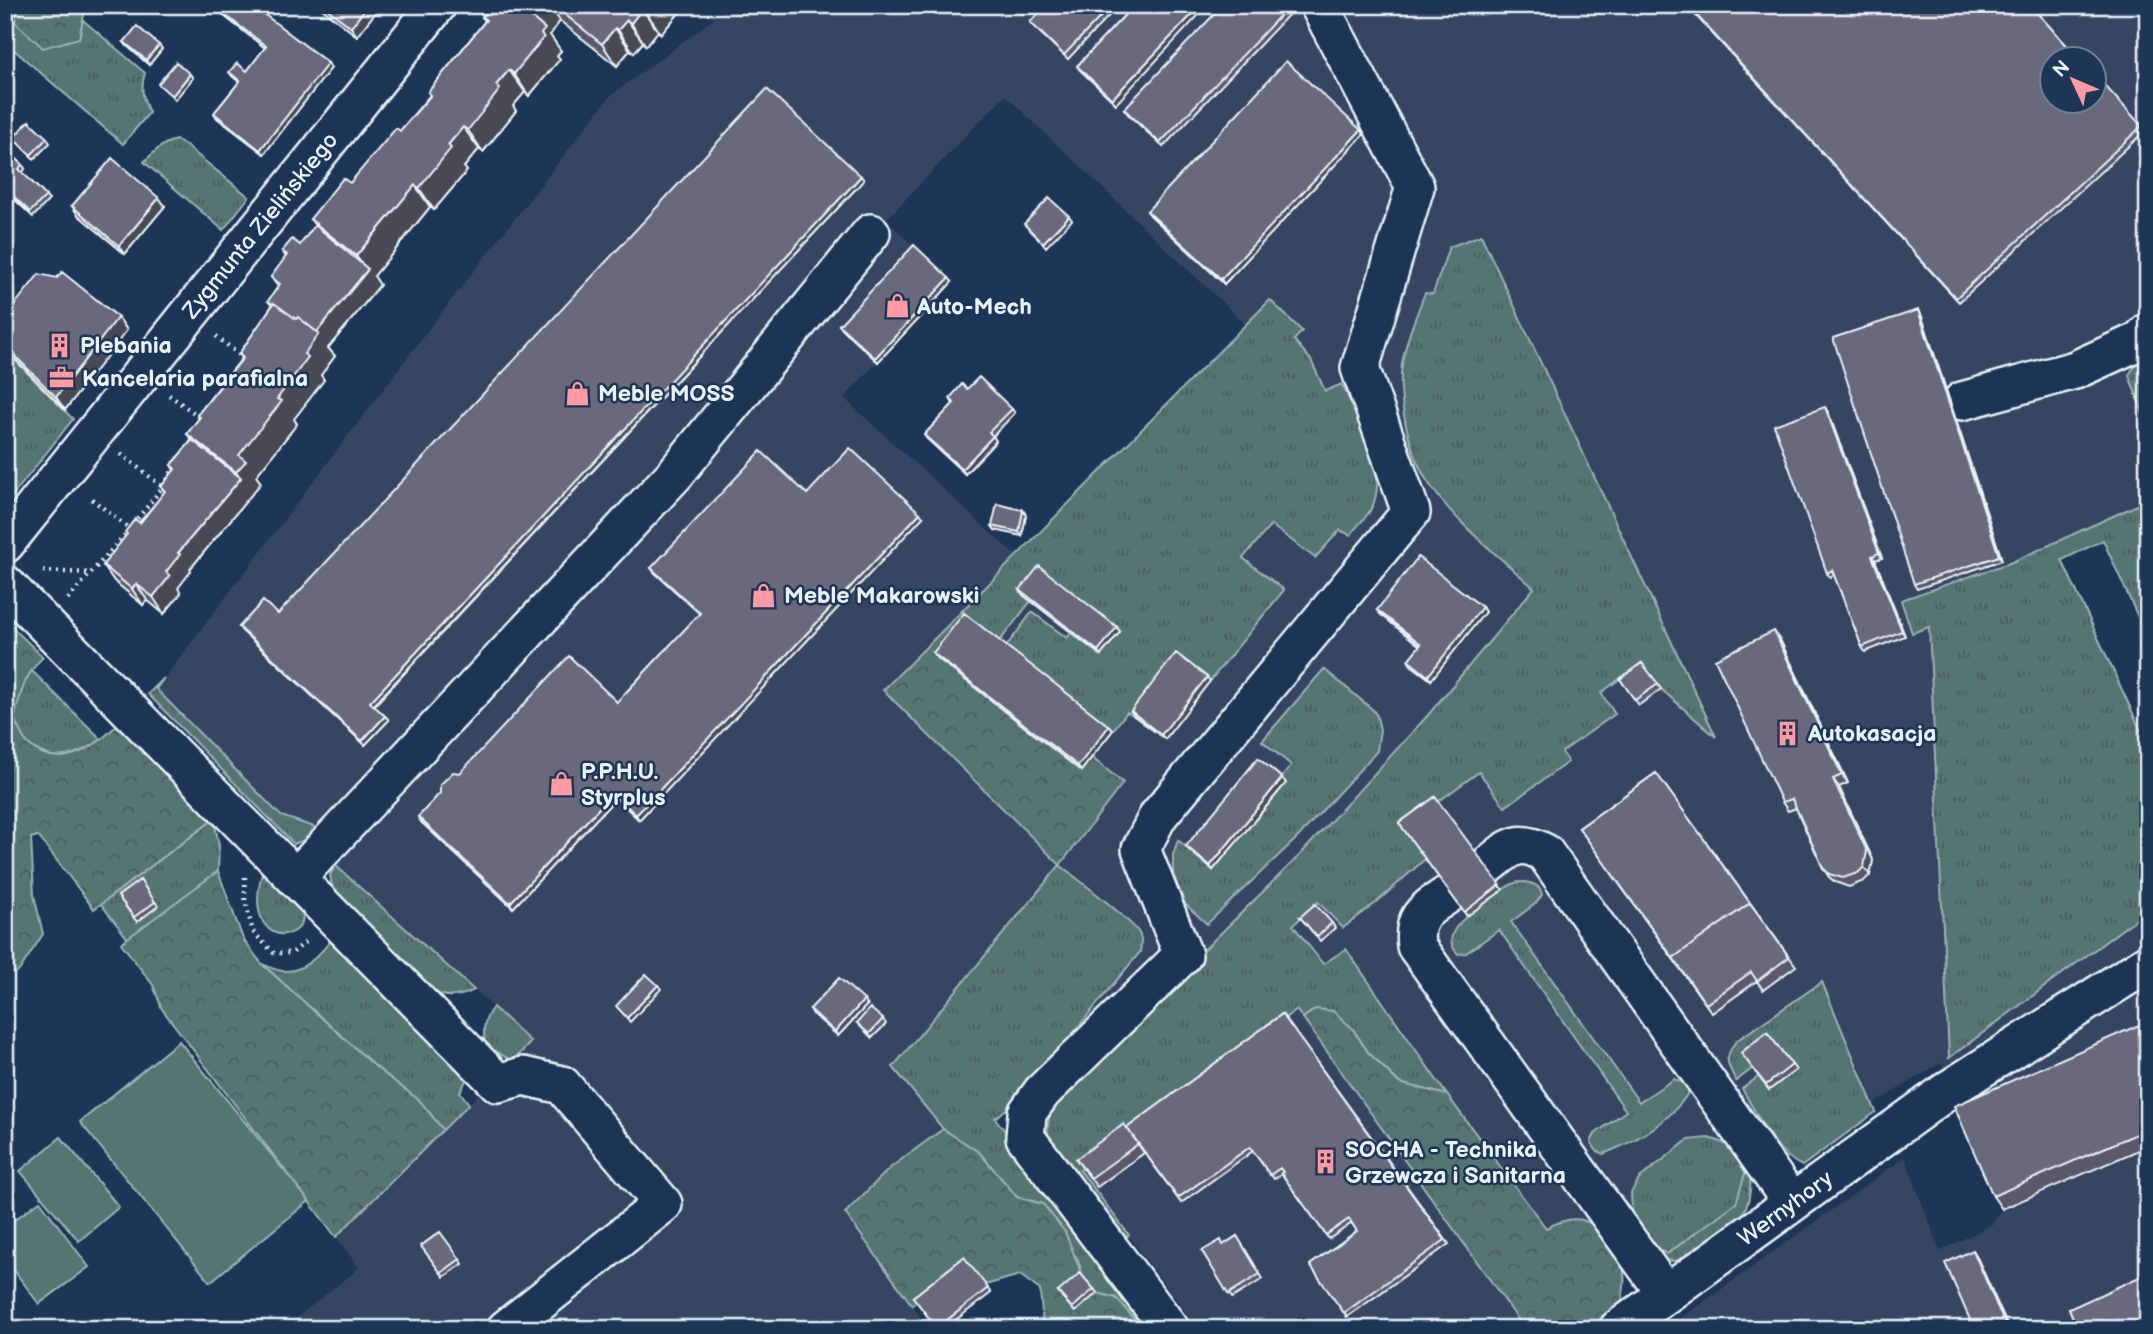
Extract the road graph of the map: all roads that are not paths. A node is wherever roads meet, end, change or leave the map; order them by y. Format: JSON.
{"nodes":[{"id":1,"x":437,"y":5,"type":"edge"},
{"id":2,"x":1319,"y":5,"type":"edge"},
{"id":3,"x":871,"y":233,"type":"dead end"},
{"id":4,"x":2148,"y":332,"type":"edge"},
{"id":5,"x":1962,"y":401,"type":"dead end"},
{"id":6,"x":5,"y":544,"type":"edge"},
{"id":7,"x":5,"y":584,"type":"edge"},
{"id":8,"x":1486,"y":867,"type":"edge"},
{"id":9,"x":296,"y":878,"type":"junction"},
{"id":10,"x":1450,"y":892,"type":"edge"},
{"id":11,"x":2148,"y":963,"type":"edge"},
{"id":12,"x":1792,"y":1203,"type":"junction"},
{"id":13,"x":1666,"y":1294,"type":"junction"},
{"id":14,"x":506,"y":1329,"type":"edge"},
{"id":15,"x":1170,"y":1329,"type":"edge"},
{"id":16,"x":1618,"y":1329,"type":"edge"}],
"edges":[{"from":1,"to":6,"type":"street","name":"Zygmunta Zielińskiego"},
{"from":2,"to":15,"type":"street"},
{"from":3,"to":9,"type":"street"},
{"from":4,"to":5,"type":"street"},
{"from":7,"to":9,"type":"street"},
{"from":8,"to":12,"type":"street"},
{"from":9,"to":14,"type":"street"},
{"from":10,"to":13,"type":"street"},
{"from":11,"to":12,"type":"street","name":"Wernyhory"},
{"from":12,"to":13,"type":"street","name":"Wernyhory"},
{"from":13,"to":16,"type":"street","name":"Wernyhory"}]}
